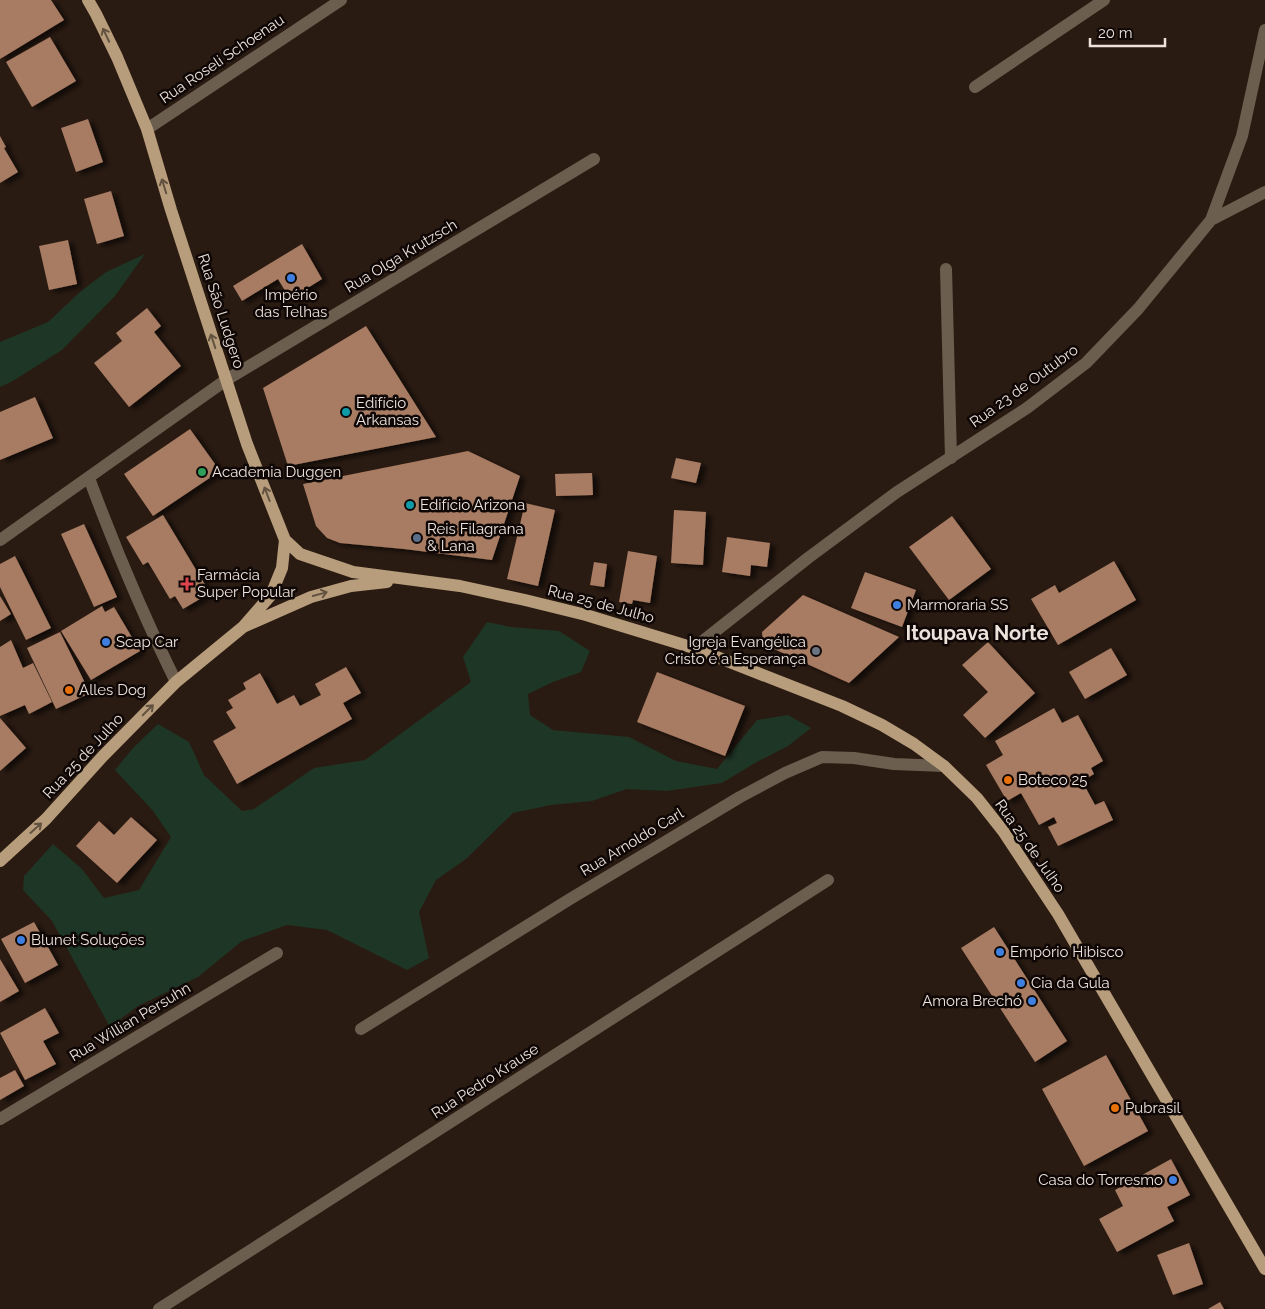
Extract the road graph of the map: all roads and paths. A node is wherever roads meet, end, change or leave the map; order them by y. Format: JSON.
{"nodes":[{"id":1,"x":88,"y":0,"type":"edge"},
{"id":2,"x":341,"y":0,"type":"edge"},
{"id":3,"x":1104,"y":0,"type":"edge"},
{"id":4,"x":1265,"y":30,"type":"edge"},
{"id":5,"x":975,"y":87,"type":"dead end"},
{"id":6,"x":146,"y":129,"type":"junction"},
{"id":7,"x":594,"y":159,"type":"dead end"},
{"id":8,"x":1265,"y":192,"type":"edge"},
{"id":9,"x":1211,"y":220,"type":"junction"},
{"id":10,"x":946,"y":270,"type":"dead end"},
{"id":11,"x":226,"y":380,"type":"junction"},
{"id":12,"x":951,"y":458,"type":"junction"},
{"id":13,"x":90,"y":478,"type":"junction"},
{"id":14,"x":0,"y":540,"type":"edge"},
{"id":15,"x":285,"y":540,"type":"junction"},
{"id":16,"x":403,"y":580,"type":"junction"},
{"id":17,"x":243,"y":628,"type":"junction"},
{"id":18,"x":694,"y":648,"type":"junction"},
{"id":19,"x":176,"y":682,"type":"junction"},
{"id":20,"x":944,"y":766,"type":"junction"},
{"id":21,"x":0,"y":861,"type":"edge"},
{"id":22,"x":828,"y":880,"type":"dead end"},
{"id":23,"x":276,"y":953,"type":"dead end"},
{"id":24,"x":362,"y":1029,"type":"dead end"},
{"id":25,"x":0,"y":1119,"type":"edge"},
{"id":26,"x":1265,"y":1269,"type":"edge"},
{"id":27,"x":159,"y":1309,"type":"edge"}],
"edges":[{"from":6,"to":1,"type":"main road","name":"Rua São Ludgero","one_way":true},
{"from":2,"to":6,"type":"street","name":"Rua Roseli Schoenau"},
{"from":3,"to":5,"type":"street"},
{"from":4,"to":9,"type":"street","name":"Rua 23 de Outubro"},
{"from":11,"to":6,"type":"main road","name":"Rua São Ludgero","one_way":true},
{"from":7,"to":11,"type":"street","name":"Rua Olga Krutzsch"},
{"from":8,"to":9,"type":"street"},
{"from":9,"to":12,"type":"street","name":"Rua 23 de Outubro"},
{"from":10,"to":12,"type":"street"},
{"from":11,"to":13,"type":"street","name":"Rua Olga Krutzsch"},
{"from":15,"to":11,"type":"main road","name":"Rua São Ludgero","one_way":true},
{"from":12,"to":18,"type":"street","name":"Rua 23 de Outubro"},
{"from":13,"to":14,"type":"street","name":"Rua Olga Krutzsch"},
{"from":13,"to":19,"type":"street"},
{"from":15,"to":16,"type":"main road","name":"Rua 25 de Julho"},
{"from":15,"to":17,"type":"main road","name":"Rua São Ludgero"},
{"from":17,"to":16,"type":"main road","name":"Rua 25 de Julho","one_way":true},
{"from":16,"to":18,"type":"main road","name":"Rua 25 de Julho"},
{"from":17,"to":19,"type":"main road","name":"Rua 25 de Julho"},
{"from":18,"to":20,"type":"main road","name":"Rua 25 de Julho"},
{"from":21,"to":19,"type":"main road","name":"Rua 25 de Julho","one_way":true},
{"from":20,"to":24,"type":"street","name":"Rua Arnoldo Carl"},
{"from":20,"to":26,"type":"main road","name":"Rua 25 de Julho"},
{"from":22,"to":27,"type":"street","name":"Rua Pedro Krause"},
{"from":23,"to":25,"type":"street","name":"Rua Willian Persuhn"}]}
